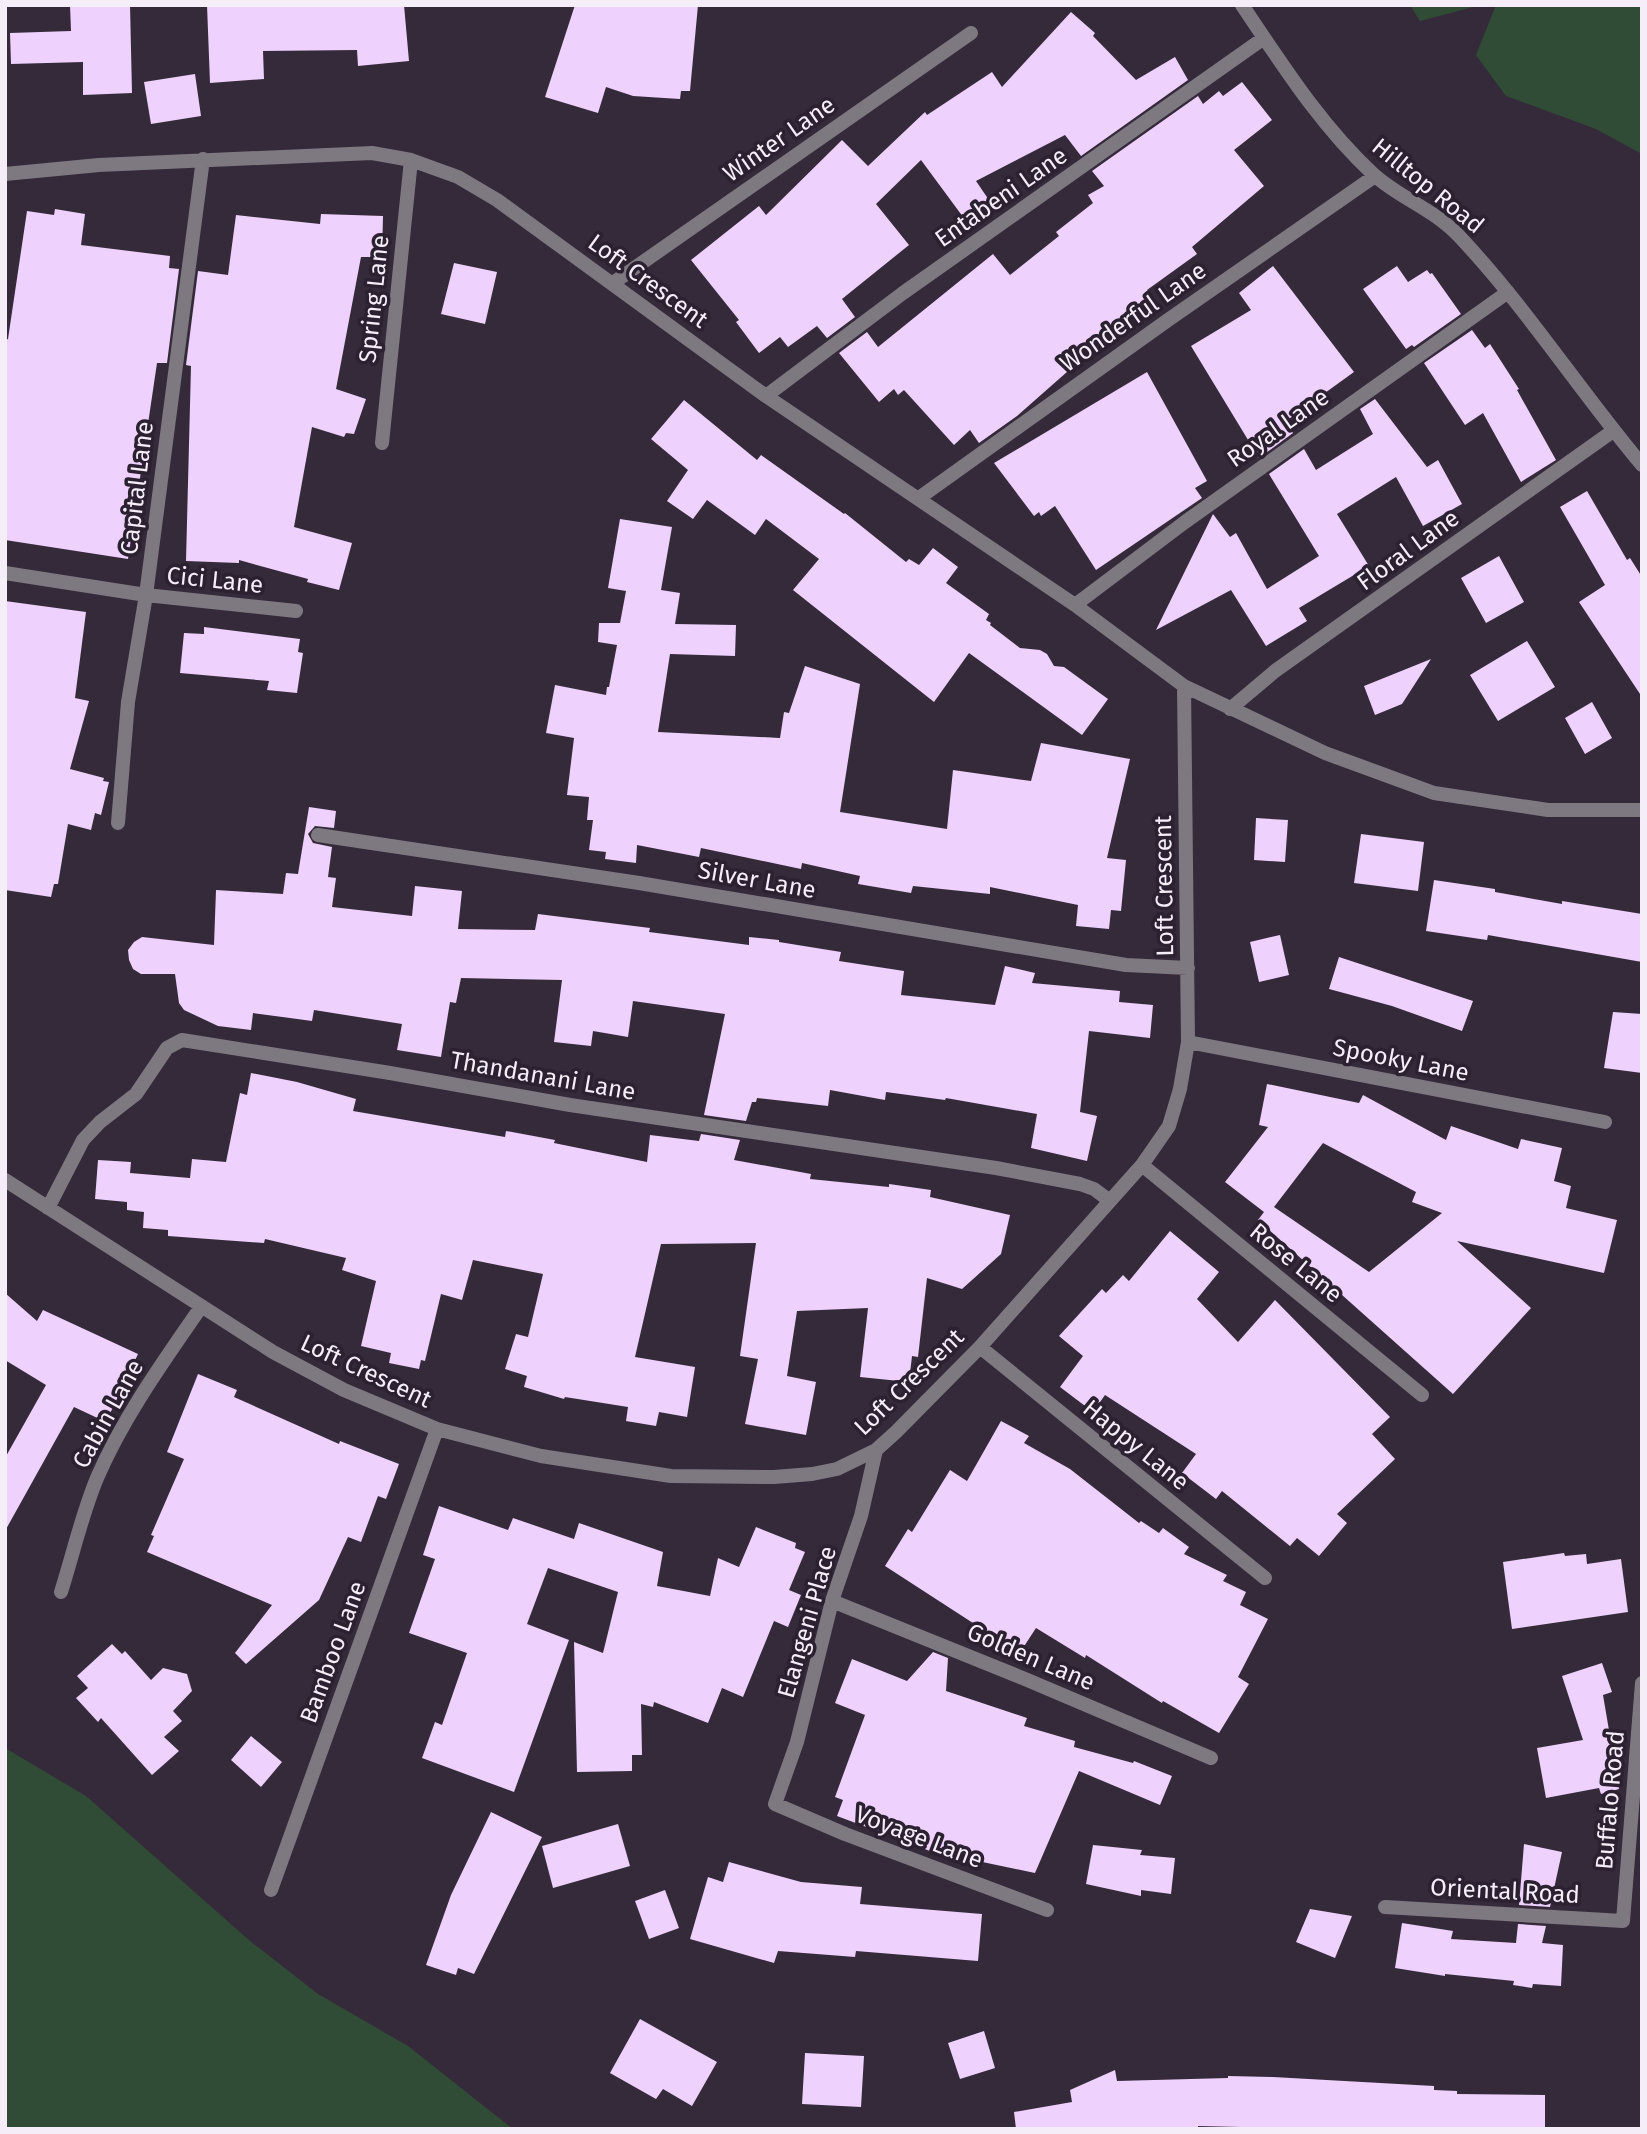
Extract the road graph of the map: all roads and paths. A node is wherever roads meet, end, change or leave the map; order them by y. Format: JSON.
{"nodes":[{"id":1,"x":1242,"y":5,"type":"edge"},
{"id":2,"x":971,"y":33,"type":"dead end"},
{"id":3,"x":1264,"y":37,"type":"junction"},
{"id":4,"x":202,"y":159,"type":"junction"},
{"id":5,"x":411,"y":160,"type":"junction"},
{"id":6,"x":5,"y":174,"type":"edge"},
{"id":7,"x":1375,"y":176,"type":"junction"},
{"id":8,"x":613,"y":283,"type":"junction"},
{"id":9,"x":1508,"y":292,"type":"junction"},
{"id":10,"x":766,"y":396,"type":"junction"},
{"id":11,"x":1614,"y":431,"type":"junction"},
{"id":12,"x":382,"y":443,"type":"dead end"},
{"id":13,"x":1642,"y":465,"type":"edge"},
{"id":14,"x":919,"y":498,"type":"junction"},
{"id":15,"x":5,"y":573,"type":"edge"},
{"id":16,"x":146,"y":596,"type":"junction"},
{"id":17,"x":1075,"y":605,"type":"junction"},
{"id":18,"x":296,"y":611,"type":"dead end"},
{"id":19,"x":1184,"y":686,"type":"junction"},
{"id":20,"x":1230,"y":709,"type":"junction"},
{"id":21,"x":1642,"y":810,"type":"edge"},
{"id":22,"x":118,"y":823,"type":"dead end"},
{"id":23,"x":318,"y":835,"type":"dead end"},
{"id":24,"x":1188,"y":968,"type":"junction"},
{"id":25,"x":1188,"y":1042,"type":"junction"},
{"id":26,"x":1605,"y":1122,"type":"dead end"},
{"id":27,"x":1142,"y":1164,"type":"junction"},
{"id":28,"x":5,"y":1180,"type":"edge"},
{"id":29,"x":1110,"y":1201,"type":"junction"},
{"id":30,"x":48,"y":1208,"type":"junction"},
{"id":31,"x":201,"y":1307,"type":"junction"},
{"id":32,"x":979,"y":1347,"type":"junction"},
{"id":33,"x":1422,"y":1395,"type":"dead end"},
{"id":34,"x":437,"y":1429,"type":"junction"},
{"id":35,"x":876,"y":1450,"type":"junction"},
{"id":36,"x":1265,"y":1578,"type":"dead end"},
{"id":37,"x":61,"y":1592,"type":"dead end"},
{"id":38,"x":832,"y":1601,"type":"junction"},
{"id":39,"x":1642,"y":1683,"type":"edge"},
{"id":40,"x":1211,"y":1758,"type":"dead end"},
{"id":41,"x":775,"y":1804,"type":"joint"},
{"id":42,"x":271,"y":1890,"type":"dead end"},
{"id":43,"x":1385,"y":1907,"type":"dead end"},
{"id":44,"x":1047,"y":1910,"type":"dead end"},
{"id":45,"x":1623,"y":1920,"type":"joint"}],
"edges":[{"from":1,"to":3,"type":"street","name":"Hilltop Road"},
{"from":2,"to":8,"type":"street","name":"Winter Lane"},
{"from":3,"to":7,"type":"street","name":"Hilltop Road"},
{"from":3,"to":10,"type":"street","name":"Entabeni Lane"},
{"from":4,"to":5,"type":"street","name":"Loft Crescent"},
{"from":4,"to":6,"type":"street","name":"Loft Crescent"},
{"from":4,"to":16,"type":"street","name":"Capital Lane"},
{"from":5,"to":8,"type":"street","name":"Loft Crescent"},
{"from":5,"to":12,"type":"street","name":"Spring Lane"},
{"from":7,"to":9,"type":"street","name":"Hilltop Road"},
{"from":7,"to":14,"type":"street","name":"Wonderful Lane"},
{"from":8,"to":10,"type":"street","name":"Loft Crescent"},
{"from":9,"to":11,"type":"street","name":"Hilltop Road"},
{"from":9,"to":17,"type":"street","name":"Royal Lane"},
{"from":10,"to":14,"type":"street","name":"Loft Crescent"},
{"from":11,"to":13,"type":"street","name":"Hilltop Road"},
{"from":11,"to":20,"type":"street","name":"Floral Lane"},
{"from":14,"to":17,"type":"street","name":"Loft Crescent"},
{"from":15,"to":16,"type":"street","name":"Cici Lane"},
{"from":16,"to":18,"type":"street","name":"Cici Lane"},
{"from":16,"to":22,"type":"street","name":"Capital Lane"},
{"from":17,"to":19,"type":"street","name":"Loft Crescent"},
{"from":19,"to":20,"type":"street","name":"Loft Crescent"},
{"from":19,"to":24,"type":"street","name":"Loft Crescent"},
{"from":20,"to":21,"type":"street","name":"Loft Crescent"},
{"from":23,"to":24,"type":"street","name":"Silver Lane"},
{"from":24,"to":25,"type":"street","name":"Loft Crescent"},
{"from":25,"to":26,"type":"street","name":"Spooky Lane"},
{"from":25,"to":27,"type":"street","name":"Loft Crescent"},
{"from":27,"to":29,"type":"street","name":"Loft Crescent"},
{"from":27,"to":33,"type":"street","name":"Rose Lane"},
{"from":28,"to":30,"type":"street","name":"Loft Crescent"},
{"from":29,"to":30,"type":"street","name":"Thandanani Lane"},
{"from":29,"to":32,"type":"street","name":"Loft Crescent"},
{"from":30,"to":31,"type":"street","name":"Loft Crescent"},
{"from":31,"to":34,"type":"street","name":"Loft Crescent"},
{"from":31,"to":37,"type":"street","name":"Cabin Lane"},
{"from":32,"to":35,"type":"street","name":"Loft Crescent"},
{"from":32,"to":36,"type":"street","name":"Happy Lane"},
{"from":34,"to":35,"type":"street","name":"Loft Crescent"},
{"from":34,"to":42,"type":"street","name":"Bamboo Lane"},
{"from":35,"to":38,"type":"street","name":"Elangeni Place"},
{"from":38,"to":40,"type":"street","name":"Golden Lane"},
{"from":38,"to":41,"type":"street","name":"Elangeni Place"},
{"from":39,"to":45,"type":"street","name":"Buffalo Road"},
{"from":41,"to":44,"type":"street","name":"Voyage Lane"},
{"from":43,"to":45,"type":"street","name":"Oriental Road"}]}
